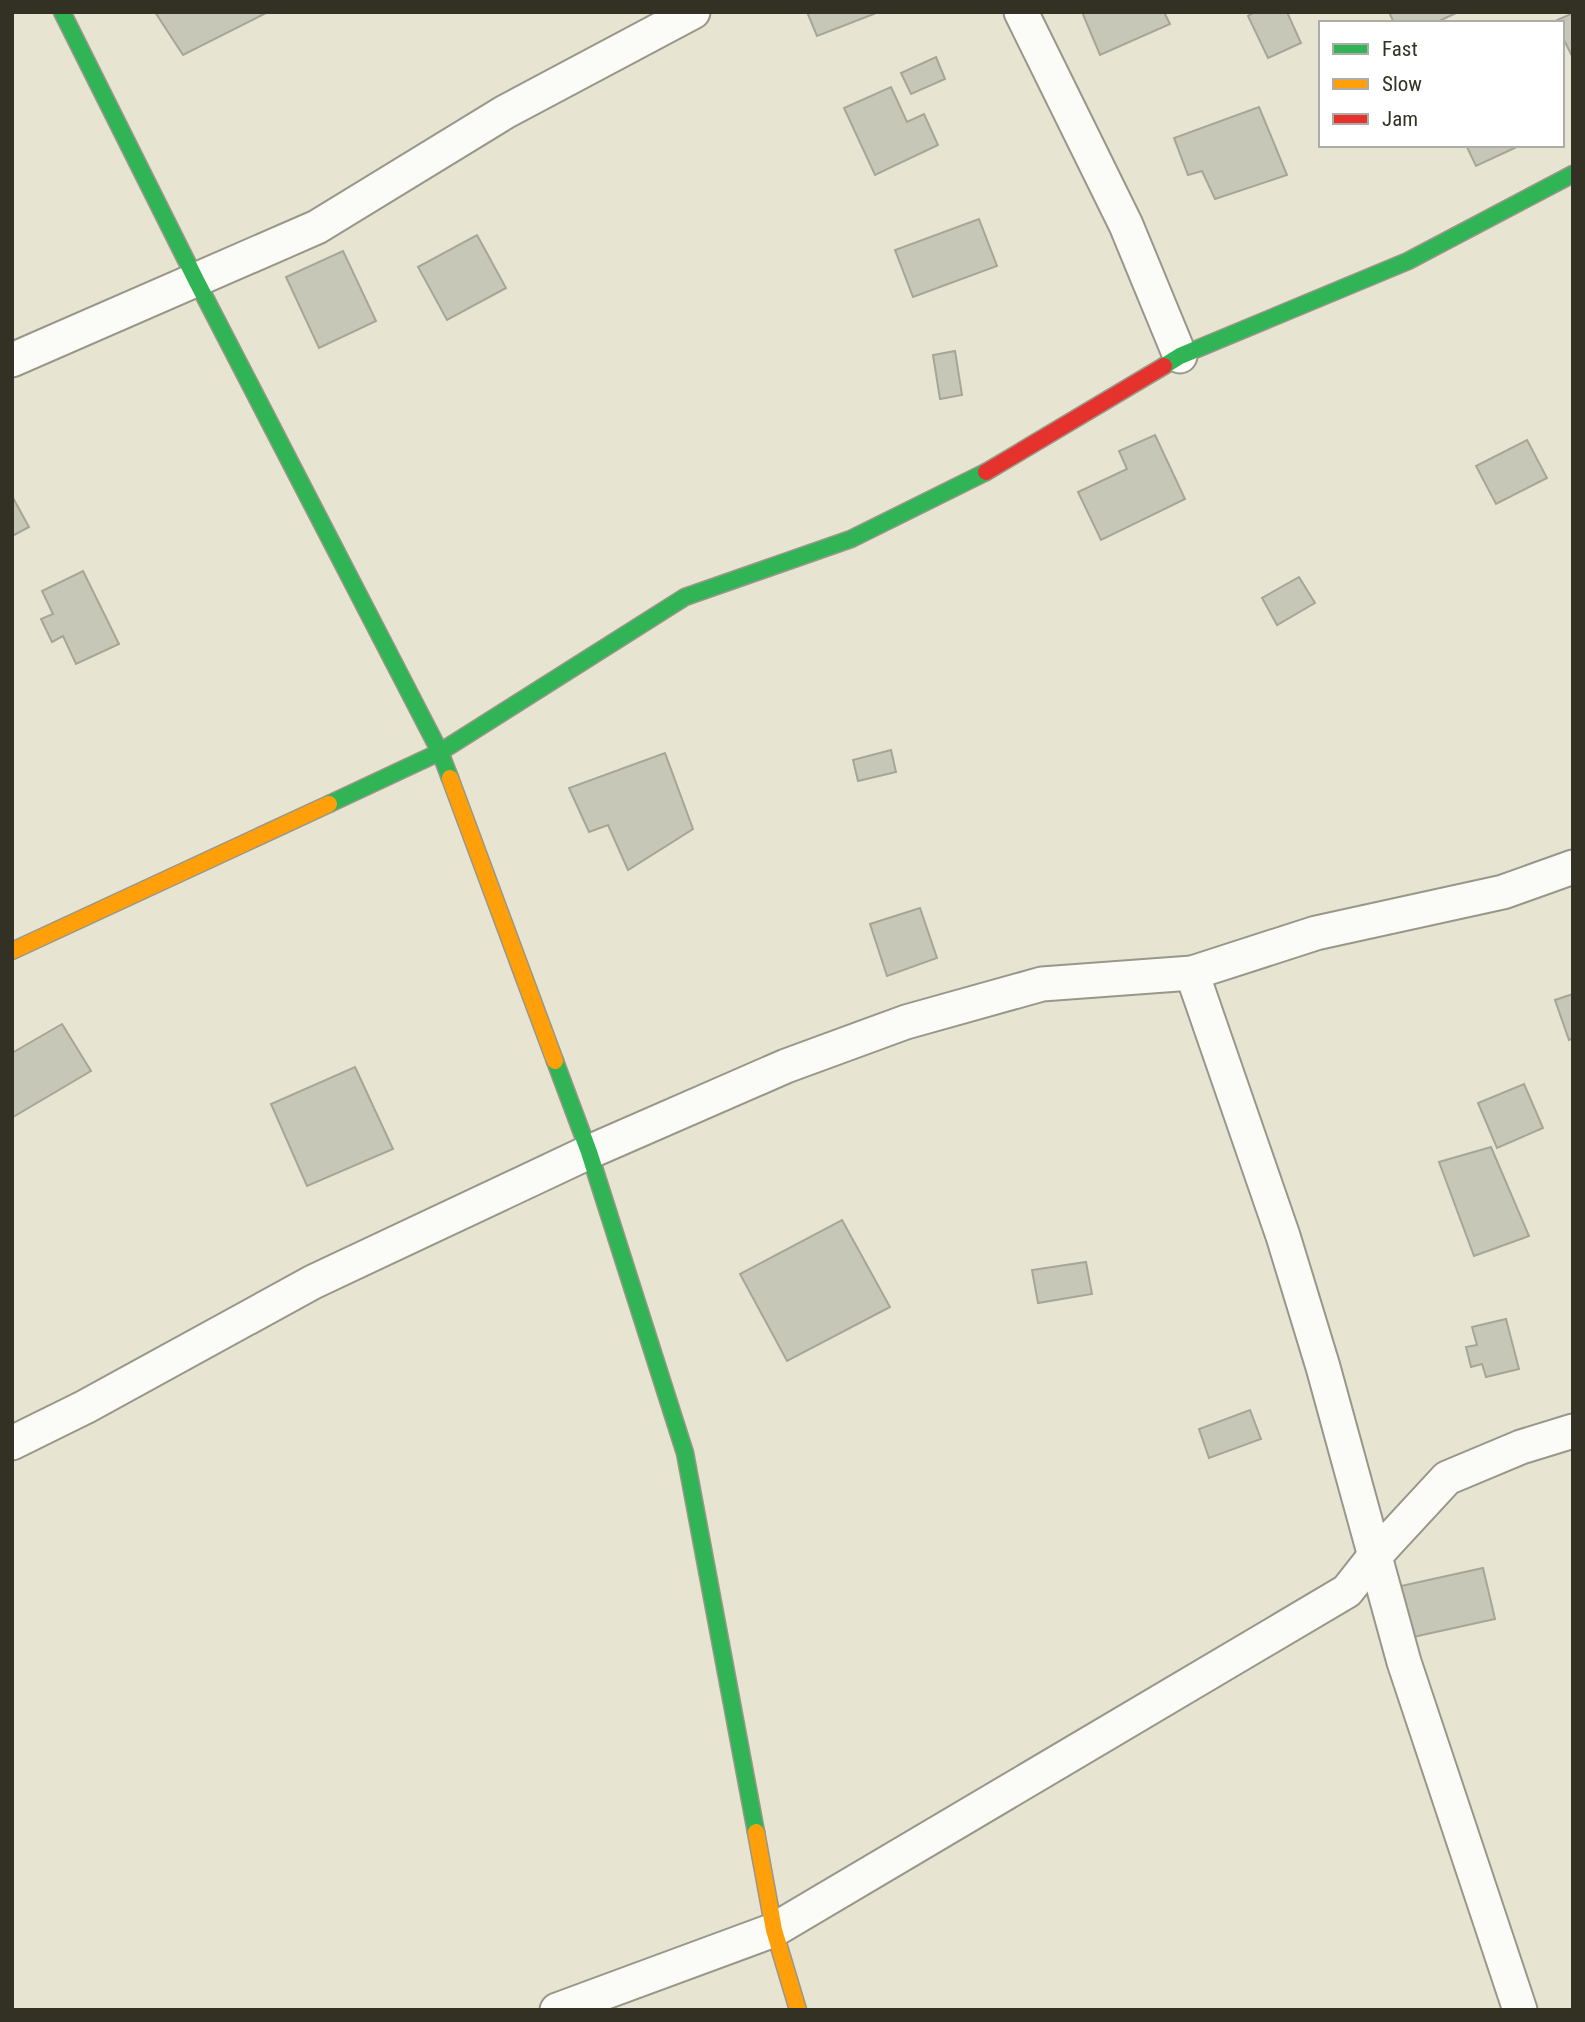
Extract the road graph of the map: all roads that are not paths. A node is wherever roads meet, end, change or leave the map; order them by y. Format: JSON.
{"nodes":[{"id":1,"x":62,"y":12,"type":"edge"},
{"id":2,"x":693,"y":12,"type":"edge"},
{"id":3,"x":1021,"y":12,"type":"edge"},
{"id":4,"x":1573,"y":174,"type":"edge"},
{"id":5,"x":197,"y":282,"type":"junction"},
{"id":6,"x":1180,"y":356,"type":"junction"},
{"id":7,"x":12,"y":360,"type":"edge"},
{"id":8,"x":440,"y":752,"type":"junction"},
{"id":9,"x":1573,"y":867,"type":"edge"},
{"id":10,"x":12,"y":951,"type":"edge"},
{"id":11,"x":1192,"y":973,"type":"junction"},
{"id":12,"x":589,"y":1152,"type":"junction"},
{"id":13,"x":1573,"y":1431,"type":"edge"},
{"id":14,"x":12,"y":1443,"type":"edge"},
{"id":15,"x":1373,"y":1558,"type":"junction"},
{"id":16,"x":774,"y":1930,"type":"junction"},
{"id":17,"x":557,"y":2010,"type":"edge"},
{"id":18,"x":797,"y":2010,"type":"edge"},
{"id":19,"x":1520,"y":2010,"type":"edge"}],
"edges":[{"from":1,"to":5,"type":"street"},
{"from":2,"to":5,"type":"street"},
{"from":3,"to":6,"type":"street"},
{"from":4,"to":6,"type":"street"},
{"from":5,"to":7,"type":"street"},
{"from":5,"to":8,"type":"street"},
{"from":6,"to":8,"type":"street"},
{"from":8,"to":10,"type":"street"},
{"from":8,"to":12,"type":"street"},
{"from":9,"to":11,"type":"street"},
{"from":11,"to":12,"type":"street"},
{"from":11,"to":15,"type":"street"},
{"from":12,"to":14,"type":"street"},
{"from":12,"to":16,"type":"street"},
{"from":13,"to":15,"type":"street"},
{"from":15,"to":16,"type":"street"},
{"from":15,"to":19,"type":"street"},
{"from":16,"to":17,"type":"street"},
{"from":16,"to":18,"type":"street"}]}
